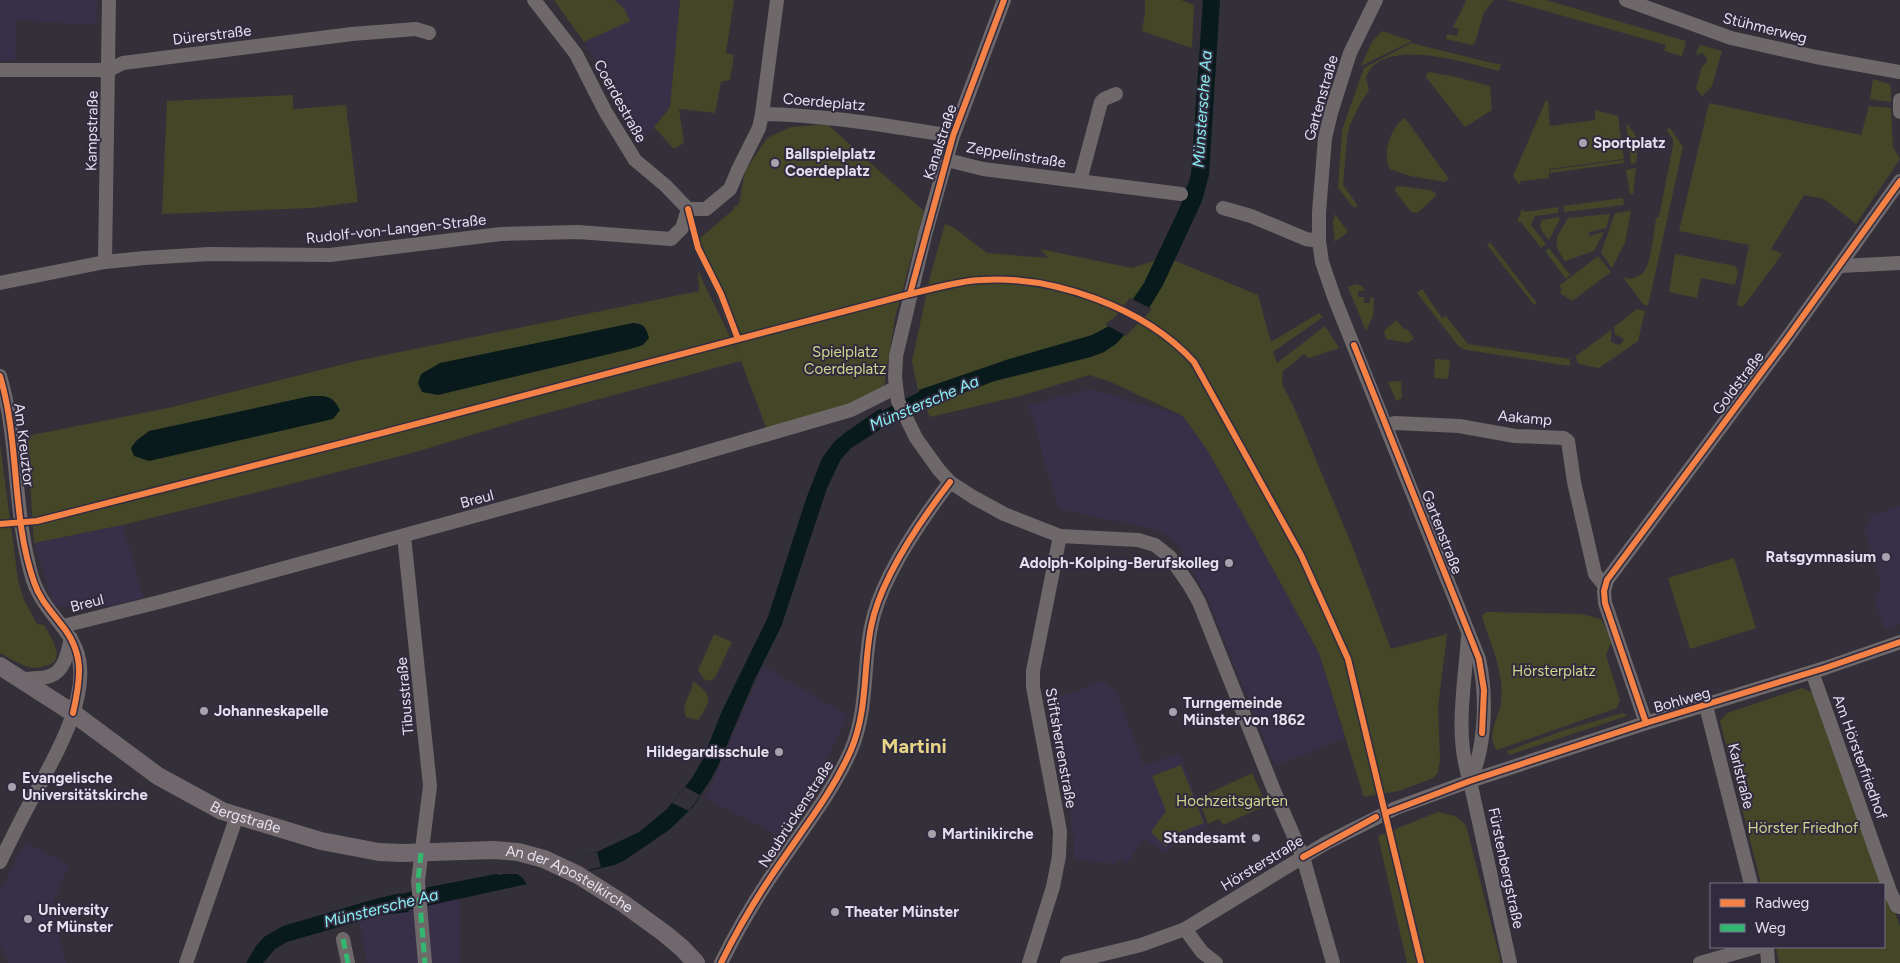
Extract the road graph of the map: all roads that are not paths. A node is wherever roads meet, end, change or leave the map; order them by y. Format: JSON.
{"nodes":[{"id":1,"x":109,"y":0,"type":"edge"},
{"id":2,"x":534,"y":0,"type":"edge"},
{"id":3,"x":777,"y":0,"type":"edge"},
{"id":4,"x":1004,"y":0,"type":"edge"},
{"id":5,"x":1376,"y":0,"type":"edge"},
{"id":6,"x":1626,"y":0,"type":"edge"},
{"id":7,"x":429,"y":33,"type":"dead end"},
{"id":8,"x":0,"y":70,"type":"edge"},
{"id":9,"x":109,"y":70,"type":"junction"},
{"id":10,"x":1900,"y":72,"type":"edge"},
{"id":11,"x":1116,"y":94,"type":"dead end"},
{"id":12,"x":1900,"y":100,"type":"edge"},
{"id":13,"x":1900,"y":112,"type":"edge"},
{"id":14,"x":762,"y":114,"type":"junction"},
{"id":15,"x":953,"y":136,"type":"junction"},
{"id":16,"x":947,"y":160,"type":"junction"},
{"id":17,"x":1080,"y":181,"type":"junction"},
{"id":18,"x":1900,"y":181,"type":"edge"},
{"id":19,"x":1181,"y":194,"type":"dead end"},
{"id":20,"x":1224,"y":208,"type":"dead end"},
{"id":21,"x":688,"y":209,"type":"junction"},
{"id":22,"x":1319,"y":240,"type":"junction"},
{"id":23,"x":105,"y":262,"type":"junction"},
{"id":24,"x":1900,"y":263,"type":"edge"},
{"id":25,"x":1840,"y":266,"type":"junction"},
{"id":26,"x":0,"y":283,"type":"edge"},
{"id":27,"x":0,"y":376,"type":"edge"},
{"id":28,"x":897,"y":395,"type":"junction"},
{"id":29,"x":1386,"y":426,"type":"junction"},
{"id":30,"x":950,"y":482,"type":"junction"},
{"id":31,"x":404,"y":536,"type":"junction"},
{"id":32,"x":1060,"y":536,"type":"junction"},
{"id":33,"x":1605,"y":586,"type":"junction"},
{"id":34,"x":67,"y":632,"type":"junction"},
{"id":35,"x":1468,"y":633,"type":"junction"},
{"id":36,"x":1900,"y":642,"type":"edge"},
{"id":37,"x":0,"y":666,"type":"edge"},
{"id":38,"x":1812,"y":672,"type":"junction"},
{"id":39,"x":22,"y":679,"type":"junction"},
{"id":40,"x":1706,"y":706,"type":"junction"},
{"id":41,"x":73,"y":713,"type":"junction"},
{"id":42,"x":1646,"y":723,"type":"junction"},
{"id":43,"x":1470,"y":781,"type":"junction"},
{"id":44,"x":237,"y":816,"type":"junction"},
{"id":45,"x":421,"y":853,"type":"junction"},
{"id":46,"x":1303,"y":857,"type":"junction"},
{"id":47,"x":0,"y":862,"type":"edge"},
{"id":48,"x":1751,"y":883,"type":"edge"},
{"id":49,"x":1900,"y":907,"type":"edge"},
{"id":50,"x":1185,"y":929,"type":"junction"},
{"id":51,"x":343,"y":938,"type":"dead end"},
{"id":52,"x":1752,"y":948,"type":"edge"},
{"id":53,"x":1767,"y":948,"type":"edge"},
{"id":54,"x":186,"y":963,"type":"edge"},
{"id":55,"x":348,"y":963,"type":"edge"},
{"id":56,"x":425,"y":963,"type":"edge"},
{"id":57,"x":696,"y":963,"type":"edge"},
{"id":58,"x":721,"y":963,"type":"edge"},
{"id":59,"x":1028,"y":963,"type":"edge"},
{"id":60,"x":1067,"y":963,"type":"edge"},
{"id":61,"x":1216,"y":963,"type":"edge"},
{"id":62,"x":1333,"y":963,"type":"edge"},
{"id":63,"x":1510,"y":963,"type":"edge"},
{"id":64,"x":1700,"y":963,"type":"edge"},
{"id":65,"x":1768,"y":963,"type":"edge"}],
"edges":[{"from":1,"to":9,"type":"street","name":"Kampstraße"},
{"from":2,"to":21,"type":"street","name":"Coerdestraße"},
{"from":3,"to":14,"type":"street"},
{"from":4,"to":15,"type":"street","name":"Kanalstraße"},
{"from":5,"to":22,"type":"street","name":"Gartenstraße"},
{"from":6,"to":10,"type":"street","name":"Stühmerweg"},
{"from":7,"to":9,"type":"street","name":"Dürerstraße"},
{"from":8,"to":9,"type":"street","name":"Dürerstraße"},
{"from":9,"to":23,"type":"street","name":"Kampstraße"},
{"from":11,"to":17,"type":"street","name":"Zeppelinstraße"},
{"from":12,"to":13,"type":"street"},
{"from":14,"to":15,"type":"street","name":"Coerdeplatz"},
{"from":14,"to":21,"type":"street","name":"Coerdeplatz"},
{"from":15,"to":16,"type":"street","name":"Kanalstraße"},
{"from":16,"to":17,"type":"street","name":"Zeppelinstraße"},
{"from":16,"to":28,"type":"street","name":"Kanalstraße"},
{"from":17,"to":19,"type":"street","name":"Zeppelinstraße"},
{"from":18,"to":25,"type":"street","name":"Goldstraße"},
{"from":20,"to":22,"type":"street"},
{"from":21,"to":23,"type":"street","name":"Rudolf-von-Langen-Straße"},
{"from":22,"to":29,"type":"street","name":"Gartenstraße"},
{"from":23,"to":26,"type":"street","name":"Rudolf-von-Langen-Straße"},
{"from":24,"to":25,"type":"street"},
{"from":25,"to":33,"type":"street","name":"Goldstraße"},
{"from":27,"to":34,"type":"street","name":"Am Kreuztor"},
{"from":28,"to":30,"type":"street"},
{"from":28,"to":31,"type":"street","name":"Breul"},
{"from":29,"to":33,"type":"street","name":"Aakamp"},
{"from":29,"to":35,"type":"street","name":"Gartenstraße"},
{"from":30,"to":32,"type":"street"},
{"from":30,"to":58,"type":"street","name":"Neubrückenstraße"},
{"from":31,"to":34,"type":"street","name":"Breul"},
{"from":31,"to":45,"type":"street","name":"Tibusstraße"},
{"from":32,"to":46,"type":"street"},
{"from":32,"to":59,"type":"street","name":"Stiftsherrenstraße"},
{"from":33,"to":42,"type":"street"},
{"from":34,"to":39,"type":"street"},
{"from":34,"to":41,"type":"street","name":"Am Kreuztor"},
{"from":35,"to":43,"type":"street","name":"Gartenstraße"},
{"from":35,"to":43,"type":"street","name":"Gartenstraße"},
{"from":36,"to":38,"type":"street","name":"Bohlweg"},
{"from":37,"to":39,"type":"main road","name":"Bergstraße"},
{"from":38,"to":40,"type":"street","name":"Bohlweg"},
{"from":38,"to":49,"type":"street","name":"Am Hörsterfriedhof"},
{"from":39,"to":41,"type":"main road","name":"Bergstraße"},
{"from":40,"to":42,"type":"street","name":"Bohlweg"},
{"from":40,"to":48,"type":"street","name":"Karlstraße"},
{"from":41,"to":44,"type":"main road","name":"Bergstraße"},
{"from":41,"to":47,"type":"street","name":"Am Kreuztor"},
{"from":42,"to":43,"type":"street","name":"Bohlweg"},
{"from":43,"to":46,"type":"street","name":"Hörsterstraße"},
{"from":43,"to":63,"type":"street","name":"Fürstenbergstraße"},
{"from":44,"to":45,"type":"main road","name":"Bergstraße"},
{"from":44,"to":54,"type":"street"},
{"from":45,"to":56,"type":"street"},
{"from":45,"to":57,"type":"main road","name":"An der Apostelkirche"},
{"from":46,"to":50,"type":"street","name":"Hörsterstraße"},
{"from":46,"to":62,"type":"street"},
{"from":50,"to":60,"type":"street","name":"Hörsterstraße"},
{"from":50,"to":61,"type":"street"},
{"from":51,"to":55,"type":"street"},
{"from":52,"to":64,"type":"street"},
{"from":53,"to":65,"type":"street"}]}
